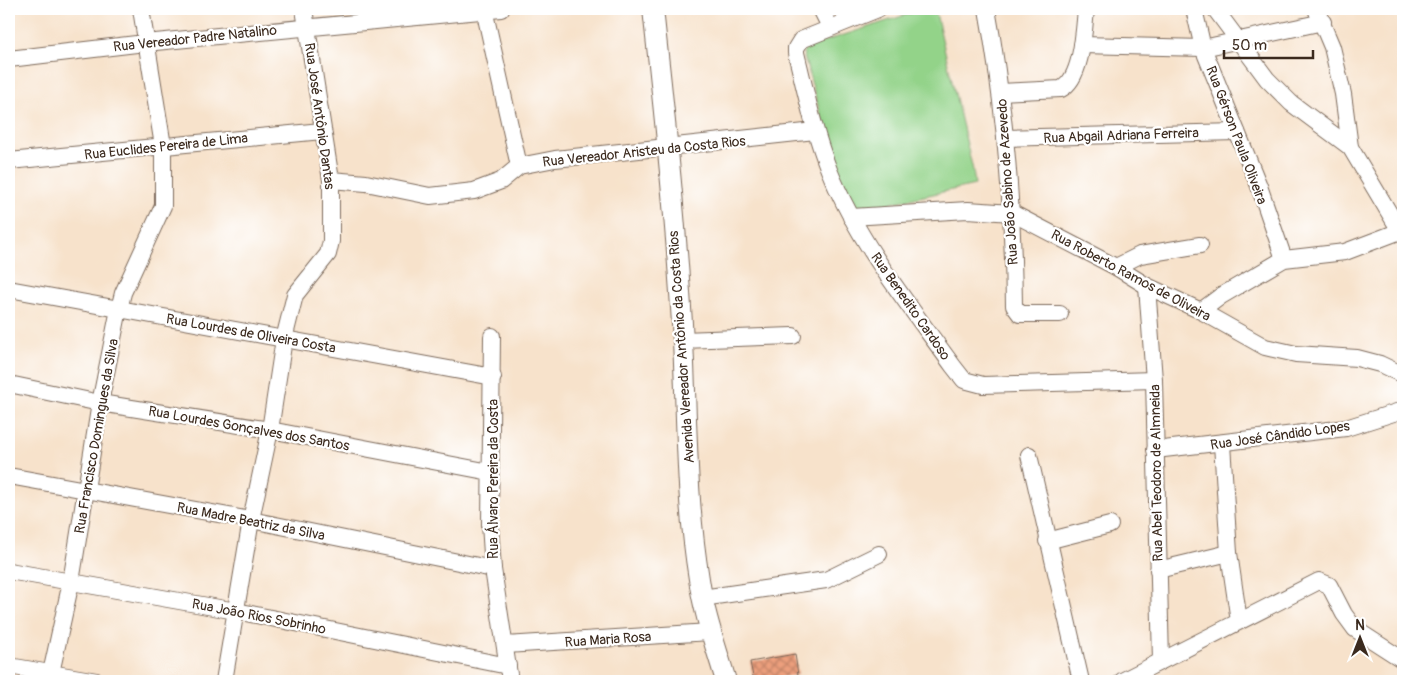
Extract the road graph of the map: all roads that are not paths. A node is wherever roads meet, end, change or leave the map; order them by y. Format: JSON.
{"nodes":[{"id":1,"x":141,"y":9,"type":"edge"},
{"id":2,"x":304,"y":9,"type":"edge"},
{"id":3,"x":490,"y":9,"type":"edge"},
{"id":4,"x":652,"y":9,"type":"edge"},
{"id":5,"x":821,"y":9,"type":"edge"},
{"id":6,"x":878,"y":9,"type":"edge"},
{"id":7,"x":988,"y":9,"type":"edge"},
{"id":8,"x":1086,"y":9,"type":"edge"},
{"id":9,"x":1194,"y":9,"type":"edge"},
{"id":10,"x":1215,"y":9,"type":"edge"},
{"id":11,"x":1319,"y":16,"type":"edge"},
{"id":12,"x":308,"y":26,"type":"junction"},
{"id":13,"x":830,"y":27,"type":"junction"},
{"id":14,"x":1241,"y":41,"type":"junction"},
{"id":15,"x":145,"y":43,"type":"junction"},
{"id":16,"x":1082,"y":45,"type":"junction"},
{"id":17,"x":1203,"y":48,"type":"junction"},
{"id":18,"x":9,"y":59,"type":"edge"},
{"id":19,"x":1001,"y":92,"type":"junction"},
{"id":20,"x":322,"y":131,"type":"junction"},
{"id":21,"x":815,"y":131,"type":"junction"},
{"id":22,"x":1236,"y":132,"type":"junction"},
{"id":23,"x":1005,"y":138,"type":"junction"},
{"id":24,"x":163,"y":146,"type":"junction"},
{"id":25,"x":668,"y":147,"type":"junction"},
{"id":26,"x":1350,"y":147,"type":"junction"},
{"id":27,"x":9,"y":161,"type":"edge"},
{"id":28,"x":520,"y":166,"type":"junction"},
{"id":29,"x":331,"y":180,"type":"junction"},
{"id":30,"x":1012,"y":213,"type":"junction"},
{"id":31,"x":851,"y":218,"type":"junction"},
{"id":32,"x":1401,"y":230,"type":"edge"},
{"id":33,"x":1200,"y":245,"type":"dead end"},
{"id":34,"x":1284,"y":259,"type":"junction"},
{"id":35,"x":1116,"y":267,"type":"junction"},
{"id":36,"x":1147,"y":286,"type":"junction"},
{"id":37,"x":9,"y":289,"type":"edge"},
{"id":38,"x":119,"y":309,"type":"junction"},
{"id":39,"x":1201,"y":311,"type":"junction"},
{"id":40,"x":1060,"y":314,"type":"dead end"},
{"id":41,"x":492,"y":336,"type":"dead end"},
{"id":42,"x":793,"y":336,"type":"dead end"},
{"id":43,"x":284,"y":340,"type":"junction"},
{"id":44,"x":683,"y":340,"type":"junction"},
{"id":45,"x":1402,"y":370,"type":"edge"},
{"id":46,"x":493,"y":377,"type":"junction"},
{"id":47,"x":1154,"y":380,"type":"junction"},
{"id":48,"x":9,"y":384,"type":"edge"},
{"id":49,"x":100,"y":404,"type":"junction"},
{"id":50,"x":1403,"y":410,"type":"edge"},
{"id":51,"x":270,"y":430,"type":"junction"},
{"id":52,"x":1222,"y":444,"type":"junction"},
{"id":53,"x":1155,"y":450,"type":"junction"},
{"id":54,"x":1029,"y":455,"type":"dead end"},
{"id":55,"x":490,"y":472,"type":"junction"},
{"id":56,"x":9,"y":476,"type":"edge"},
{"id":57,"x":85,"y":491,"type":"junction"},
{"id":58,"x":251,"y":520,"type":"junction"},
{"id":59,"x":1110,"y":525,"type":"dead end"},
{"id":60,"x":1047,"y":541,"type":"junction"},
{"id":61,"x":1229,"y":553,"type":"junction"},
{"id":62,"x":878,"y":554,"type":"dead end"},
{"id":63,"x":493,"y":568,"type":"junction"},
{"id":64,"x":1158,"y":570,"type":"junction"},
{"id":65,"x":9,"y":571,"type":"edge"},
{"id":66,"x":71,"y":582,"type":"junction"},
{"id":67,"x":702,"y":598,"type":"junction"},
{"id":68,"x":236,"y":611,"type":"junction"},
{"id":69,"x":1239,"y":621,"type":"junction"},
{"id":70,"x":710,"y":632,"type":"junction"},
{"id":71,"x":506,"y":645,"type":"junction"},
{"id":72,"x":1161,"y":660,"type":"junction"},
{"id":73,"x":1403,"y":660,"type":"edge"},
{"id":74,"x":9,"y":666,"type":"edge"},
{"id":75,"x":51,"y":673,"type":"junction"},
{"id":76,"x":509,"y":674,"type":"edge"},
{"id":77,"x":97,"y":681,"type":"edge"},
{"id":78,"x":224,"y":681,"type":"edge"},
{"id":79,"x":726,"y":681,"type":"edge"},
{"id":80,"x":1081,"y":681,"type":"edge"},
{"id":81,"x":1122,"y":681,"type":"edge"}],
"edges":[{"from":1,"to":15,"type":"street"},
{"from":2,"to":12,"type":"street","name":"Rua José Antônio Dantas"},
{"from":3,"to":12,"type":"street","name":"Rua Vereador Padre Natalino"},
{"from":3,"to":28,"type":"street"},
{"from":4,"to":25,"type":"main road","name":"Avenida Vereador Antônio da Costa Rios"},
{"from":5,"to":13,"type":"street"},
{"from":6,"to":13,"type":"street"},
{"from":7,"to":19,"type":"street","name":"Rua João Sabino de Azevedo"},
{"from":8,"to":16,"type":"street"},
{"from":9,"to":17,"type":"street","name":"Rua Gérson Paula Oliveira"},
{"from":10,"to":14,"type":"street"},
{"from":11,"to":14,"type":"street"},
{"from":11,"to":26,"type":"street"},
{"from":12,"to":15,"type":"street","name":"Rua Vereador Padre Natalino"},
{"from":12,"to":20,"type":"street","name":"Rua José Antônio Dantas"},
{"from":13,"to":21,"type":"street","name":"Rua Benedito Cardoso"},
{"from":14,"to":17,"type":"street"},
{"from":14,"to":26,"type":"street"},
{"from":15,"to":18,"type":"street","name":"Rua Vereador Padre Natalino"},
{"from":15,"to":24,"type":"street"},
{"from":16,"to":17,"type":"street"},
{"from":16,"to":19,"type":"street"},
{"from":17,"to":22,"type":"street","name":"Rua Gérson Paula Oliveira"},
{"from":19,"to":23,"type":"street","name":"Rua João Sabino de Azevedo"},
{"from":20,"to":24,"type":"street","name":"Rua Euclides Pereira de Lima"},
{"from":20,"to":29,"type":"street","name":"Rua José Antônio Dantas"},
{"from":21,"to":25,"type":"street","name":"Rua Vereador Aristeu da Costa Rios"},
{"from":21,"to":31,"type":"street","name":"Rua Benedito Cardoso"},
{"from":22,"to":23,"type":"street","name":"Rua Abgail Adriana Ferreira"},
{"from":22,"to":34,"type":"street","name":"Rua Gérson Paula Oliveira"},
{"from":23,"to":30,"type":"street","name":"Rua João Sabino de Azevedo"},
{"from":24,"to":27,"type":"street","name":"Rua Euclides Pereira de Lima"},
{"from":24,"to":38,"type":"street","name":"Rua Francisco Domingues da Silva"},
{"from":25,"to":28,"type":"street","name":"Rua Vereador Aristeu da Costa Rios"},
{"from":25,"to":44,"type":"main road","name":"Avenida Vereador Antônio da Costa Rios"},
{"from":26,"to":32,"type":"street"},
{"from":28,"to":29,"type":"street","name":"Rua Vereador Aristeu da Costa Rios"},
{"from":29,"to":43,"type":"street","name":"Rua José Antônio Dantas"},
{"from":30,"to":31,"type":"street","name":"Rua Roberto Ramos de Oliveira"},
{"from":30,"to":35,"type":"street","name":"Rua Roberto Ramos de Oliveira"},
{"from":30,"to":40,"type":"street","name":"Rua João Sabino de Azevedo"},
{"from":31,"to":47,"type":"street","name":"Rua Benedito Cardoso"},
{"from":32,"to":34,"type":"street"},
{"from":33,"to":35,"type":"street"},
{"from":34,"to":39,"type":"street"},
{"from":35,"to":36,"type":"street","name":"Rua Roberto Ramos de Oliveira"},
{"from":36,"to":39,"type":"street","name":"Rua Roberto Ramos de Oliveira"},
{"from":36,"to":47,"type":"street","name":"Rua Abel Teodoro de Almneida"},
{"from":37,"to":38,"type":"street","name":"Rua Lourdes de Oliveira Costa"},
{"from":38,"to":43,"type":"street","name":"Rua Lourdes de Oliveira Costa"},
{"from":38,"to":49,"type":"street","name":"Rua Francisco Domingues da Silva"},
{"from":39,"to":45,"type":"street","name":"Rua Roberto Ramos de Oliveira"},
{"from":41,"to":46,"type":"street","name":"Rua Álvaro Pereira da Costa"},
{"from":42,"to":44,"type":"street"},
{"from":43,"to":46,"type":"street","name":"Rua Lourdes de Oliveira Costa"},
{"from":43,"to":51,"type":"street"},
{"from":44,"to":67,"type":"main road","name":"Avenida Vereador Antônio da Costa Rios"},
{"from":46,"to":55,"type":"street","name":"Rua Álvaro Pereira da Costa"},
{"from":47,"to":53,"type":"street","name":"Rua Abel Teodoro de Almneida"},
{"from":48,"to":49,"type":"street","name":"Rua Lourdes Gonçalves dos Santos"},
{"from":49,"to":51,"type":"street","name":"Rua Lourdes Gonçalves dos Santos"},
{"from":49,"to":57,"type":"street","name":"Rua Francisco Domingues da Silva"},
{"from":50,"to":52,"type":"street","name":"Rua José Cândido Lopes"},
{"from":51,"to":55,"type":"street","name":"Rua Lourdes Gonçalves dos Santos"},
{"from":51,"to":58,"type":"street"},
{"from":52,"to":53,"type":"street","name":"Rua José Cândido Lopes"},
{"from":52,"to":61,"type":"street"},
{"from":53,"to":64,"type":"street","name":"Rua Abel Teodoro de Almneida"},
{"from":54,"to":60,"type":"street"},
{"from":55,"to":63,"type":"street","name":"Rua Álvaro Pereira da Costa"},
{"from":56,"to":57,"type":"street","name":"Rua Madre Beatriz da Silva"},
{"from":57,"to":58,"type":"street","name":"Rua Madre Beatriz da Silva"},
{"from":57,"to":66,"type":"street","name":"Rua Francisco Domingues da Silva"},
{"from":58,"to":63,"type":"street","name":"Rua Madre Beatriz da Silva"},
{"from":58,"to":68,"type":"street"},
{"from":59,"to":60,"type":"street"},
{"from":60,"to":80,"type":"street"},
{"from":61,"to":64,"type":"street"},
{"from":61,"to":69,"type":"street"},
{"from":62,"to":67,"type":"street"},
{"from":63,"to":71,"type":"street","name":"Rua Álvaro Pereira da Costa"},
{"from":64,"to":72,"type":"street","name":"Rua Abel Teodoro de Almneida"},
{"from":65,"to":66,"type":"street","name":"Rua João Rios Sobrinho"},
{"from":66,"to":68,"type":"street","name":"Rua João Rios Sobrinho"},
{"from":66,"to":75,"type":"street","name":"Rua Francisco Domingues da Silva"},
{"from":67,"to":70,"type":"main road","name":"Avenida Vereador Antônio da Costa Rios"},
{"from":68,"to":76,"type":"street","name":"Rua João Rios Sobrinho"},
{"from":68,"to":78,"type":"street"},
{"from":69,"to":72,"type":"street"},
{"from":69,"to":73,"type":"street"},
{"from":70,"to":71,"type":"street","name":"Rua Maria Rosa"},
{"from":70,"to":79,"type":"main road","name":"Avenida Vereador Antônio da Costa Rios"},
{"from":71,"to":76,"type":"street","name":"Rua Álvaro Pereira da Costa"},
{"from":72,"to":81,"type":"street"},
{"from":74,"to":75,"type":"street"},
{"from":75,"to":77,"type":"street"}]}
